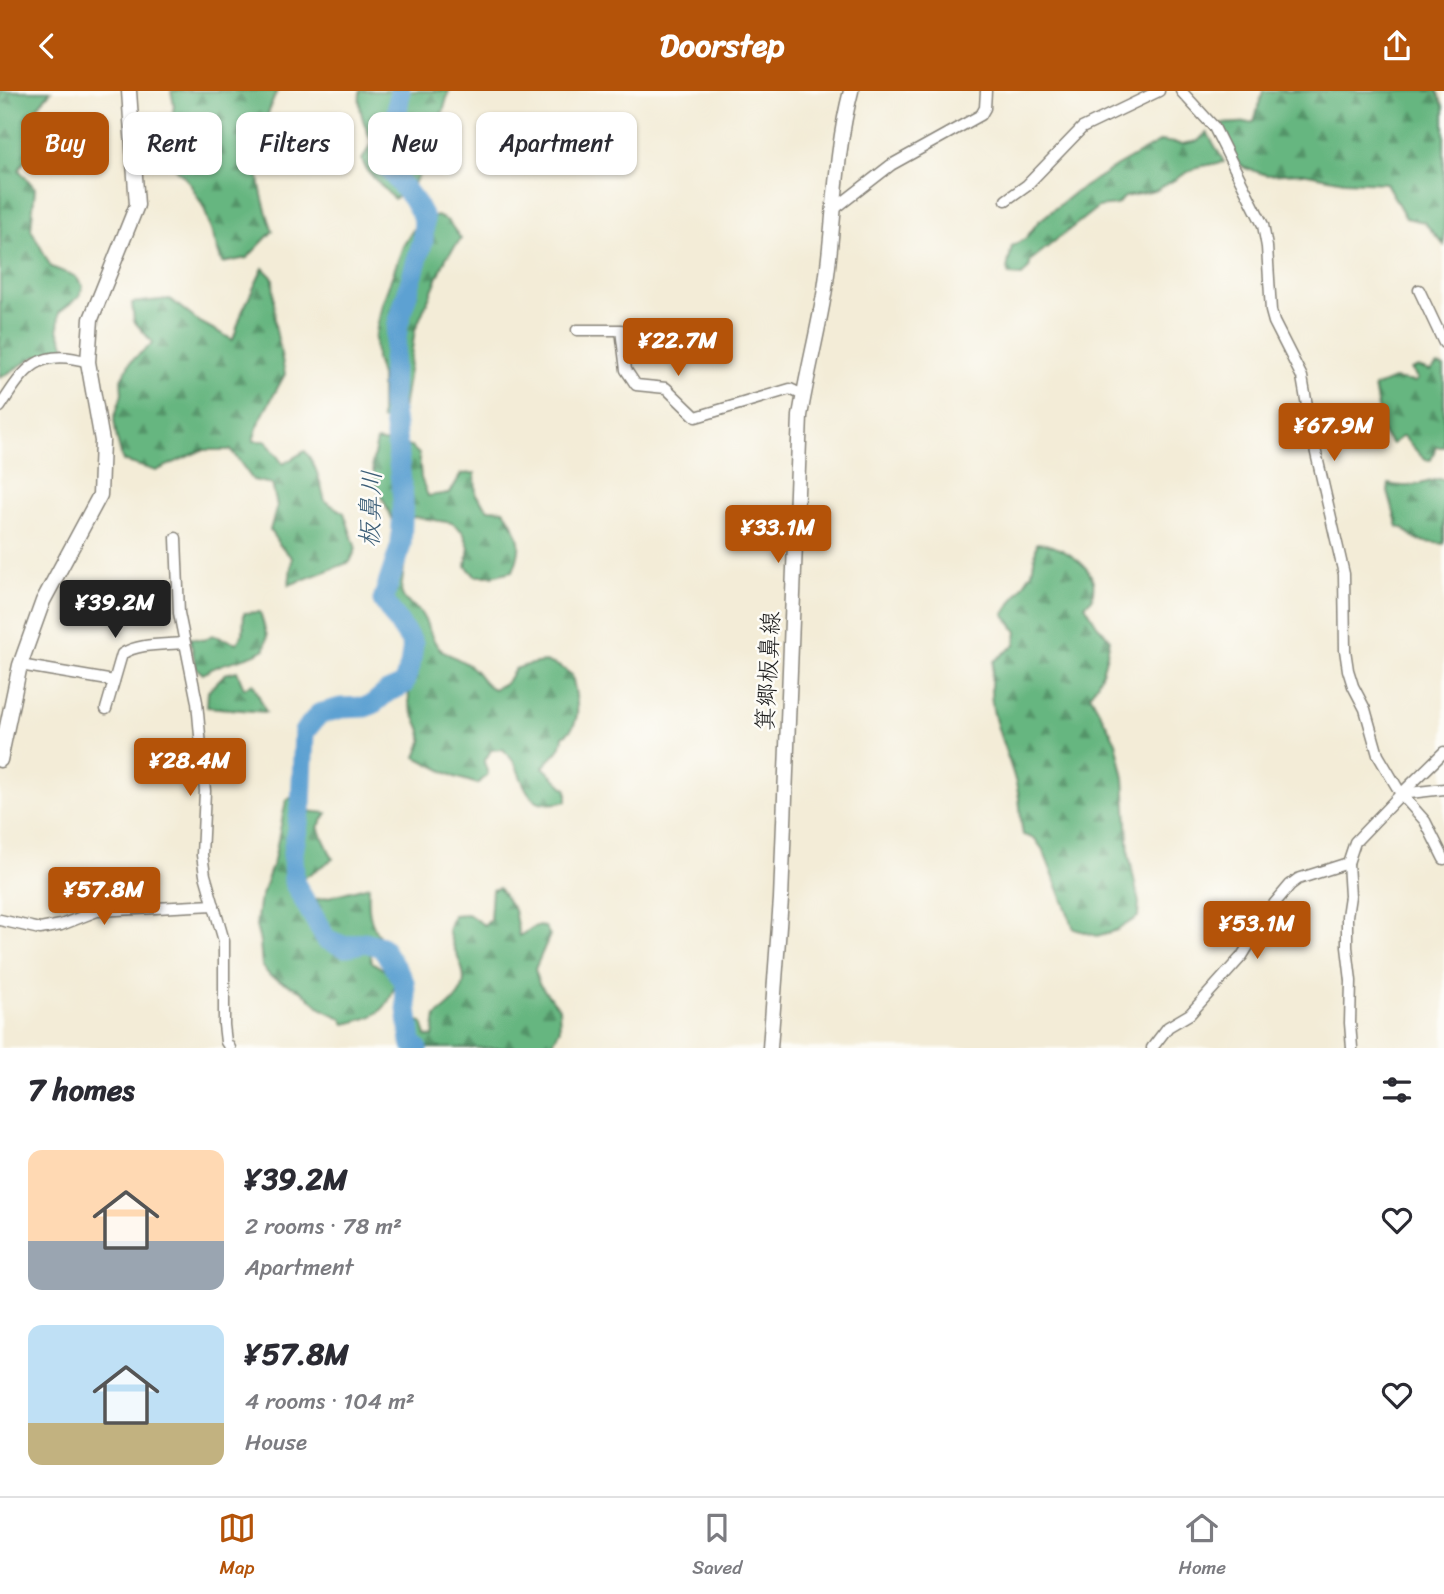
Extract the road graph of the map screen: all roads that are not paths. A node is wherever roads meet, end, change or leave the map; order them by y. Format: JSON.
{"nodes":[{"id":1,"x":129,"y":91,"type":"edge"},
{"id":2,"x":851,"y":91,"type":"edge"},
{"id":3,"x":986,"y":91,"type":"edge"},
{"id":4,"x":1159,"y":91,"type":"edge"},
{"id":5,"x":1181,"y":91,"type":"edge"},
{"id":6,"x":1006,"y":200,"type":"dead end"},
{"id":7,"x":834,"y":210,"type":"junction"},
{"id":8,"x":1419,"y":290,"type":"dead end"},
{"id":9,"x":577,"y":330,"type":"dead end"},
{"id":10,"x":1444,"y":343,"type":"edge"},
{"id":11,"x":88,"y":362,"type":"junction"},
{"id":12,"x":803,"y":395,"type":"junction"},
{"id":13,"x":0,"y":407,"type":"edge"},
{"id":14,"x":176,"y":538,"type":"dead end"},
{"id":15,"x":183,"y":643,"type":"junction"},
{"id":16,"x":20,"y":665,"type":"junction"},
{"id":17,"x":114,"y":681,"type":"junction"},
{"id":18,"x":106,"y":709,"type":"dead end"},
{"id":19,"x":1444,"y":752,"type":"edge"},
{"id":20,"x":0,"y":760,"type":"edge"},
{"id":21,"x":1444,"y":789,"type":"edge"},
{"id":22,"x":1401,"y":794,"type":"junction"},
{"id":23,"x":1444,"y":859,"type":"edge"},
{"id":24,"x":1348,"y":863,"type":"junction"},
{"id":25,"x":214,"y":905,"type":"junction"},
{"id":26,"x":0,"y":920,"type":"edge"},
{"id":27,"x":230,"y":1048,"type":"edge"},
{"id":28,"x":770,"y":1048,"type":"edge"},
{"id":29,"x":1152,"y":1048,"type":"edge"},
{"id":30,"x":1352,"y":1048,"type":"edge"}],
"edges":[{"from":1,"to":11,"type":"main road"},
{"from":2,"to":7,"type":"main road","name":"箕郷板鼻線"},
{"from":3,"to":7,"type":"street"},
{"from":4,"to":6,"type":"street"},
{"from":5,"to":22,"type":"street"},
{"from":7,"to":12,"type":"main road","name":"箕郷板鼻線"},
{"from":8,"to":10,"type":"street"},
{"from":9,"to":12,"type":"street"},
{"from":11,"to":13,"type":"street"},
{"from":11,"to":16,"type":"main road"},
{"from":12,"to":28,"type":"main road","name":"箕郷板鼻線"},
{"from":14,"to":15,"type":"street"},
{"from":15,"to":17,"type":"street"},
{"from":15,"to":25,"type":"street"},
{"from":16,"to":17,"type":"street"},
{"from":16,"to":20,"type":"main road"},
{"from":17,"to":18,"type":"street"},
{"from":19,"to":22,"type":"street"},
{"from":21,"to":22,"type":"street"},
{"from":22,"to":23,"type":"street"},
{"from":22,"to":24,"type":"street"},
{"from":24,"to":29,"type":"street"},
{"from":24,"to":30,"type":"street"},
{"from":25,"to":26,"type":"street"},
{"from":25,"to":27,"type":"street"}]}
